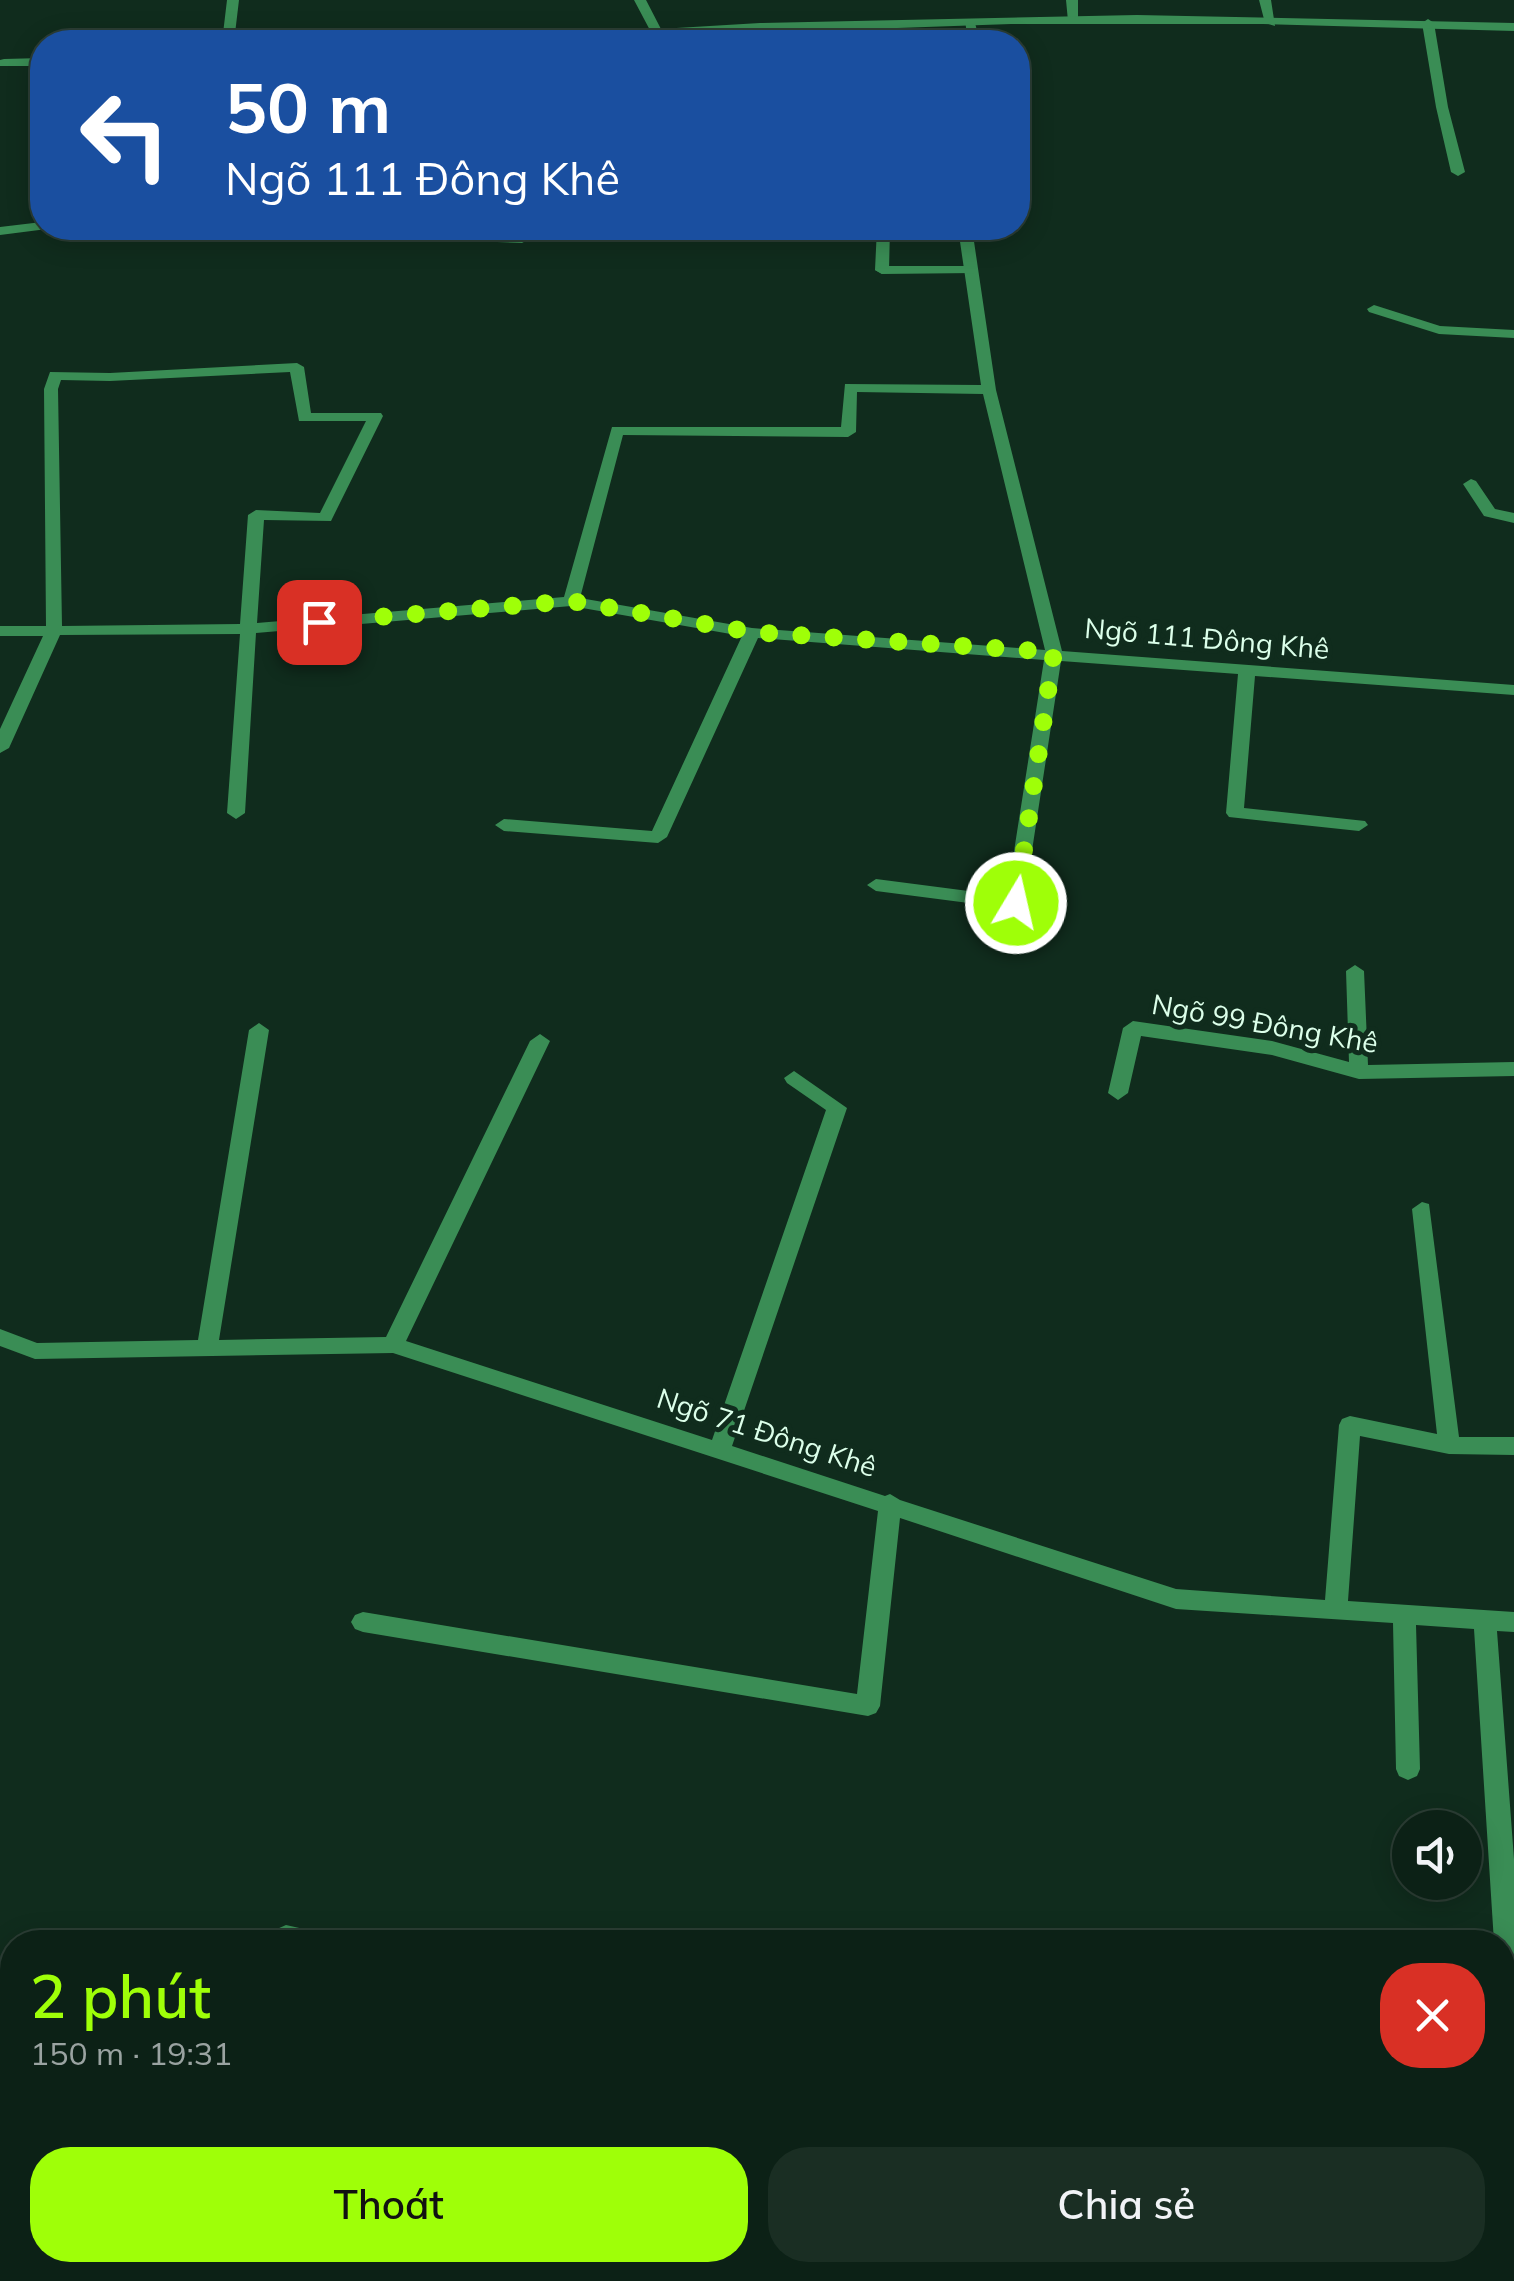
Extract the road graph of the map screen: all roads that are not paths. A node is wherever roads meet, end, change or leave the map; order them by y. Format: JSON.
{"nodes":[{"id":1,"x":233,"y":0,"type":"edge"},
{"id":2,"x":640,"y":0,"type":"edge"},
{"id":3,"x":1072,"y":0,"type":"edge"},
{"id":4,"x":1265,"y":0,"type":"edge"},
{"id":5,"x":1074,"y":21,"type":"junction"},
{"id":6,"x":969,"y":22,"type":"junction"},
{"id":7,"x":1271,"y":23,"type":"junction"},
{"id":8,"x":1428,"y":23,"type":"junction"},
{"id":9,"x":1514,"y":27,"type":"edge"},
{"id":10,"x":229,"y":30,"type":"edge"},
{"id":11,"x":655,"y":30,"type":"edge"},
{"id":12,"x":719,"y":30,"type":"edge"},
{"id":13,"x":971,"y":30,"type":"edge"},
{"id":14,"x":30,"y":62,"type":"edge"},
{"id":15,"x":4,"y":63,"type":"dead end"},
{"id":16,"x":1458,"y":172,"type":"dead end"},
{"id":17,"x":30,"y":227,"type":"edge"},
{"id":18,"x":0,"y":231,"type":"edge"},
{"id":19,"x":883,"y":240,"type":"edge"},
{"id":20,"x":966,"y":240,"type":"edge"},
{"id":21,"x":970,"y":270,"type":"junction"},
{"id":22,"x":1374,"y":309,"type":"dead end"},
{"id":23,"x":1514,"y":334,"type":"edge"},
{"id":24,"x":989,"y":390,"type":"junction"},
{"id":25,"x":1471,"y":484,"type":"dead end"},
{"id":26,"x":1514,"y":518,"type":"edge"},
{"id":27,"x":571,"y":601,"type":"junction"},
{"id":28,"x":247,"y":629,"type":"junction"},
{"id":29,"x":54,"y":630,"type":"junction"},
{"id":30,"x":0,"y":631,"type":"edge"},
{"id":31,"x":752,"y":632,"type":"junction"},
{"id":32,"x":1054,"y":652,"type":"junction"},
{"id":33,"x":1247,"y":669,"type":"junction"},
{"id":34,"x":1514,"y":690,"type":"edge"},
{"id":35,"x":0,"y":748,"type":"edge"},
{"id":36,"x":236,"y":813,"type":"dead end"},
{"id":37,"x":1359,"y":824,"type":"dead end"},
{"id":38,"x":504,"y":825,"type":"dead end"},
{"id":39,"x":876,"y":885,"type":"dead end"},
{"id":40,"x":1355,"y":971,"type":"dead end"},
{"id":41,"x":259,"y":1030,"type":"dead end"},
{"id":42,"x":540,"y":1041,"type":"dead end"},
{"id":43,"x":1514,"y":1069,"type":"edge"},
{"id":44,"x":1359,"y":1072,"type":"junction"},
{"id":45,"x":794,"y":1078,"type":"dead end"},
{"id":46,"x":1118,"y":1092,"type":"dead end"},
{"id":47,"x":1422,"y":1209,"type":"dead end"},
{"id":48,"x":0,"y":1338,"type":"edge"},
{"id":49,"x":394,"y":1345,"type":"junction"},
{"id":50,"x":207,"y":1348,"type":"junction"},
{"id":51,"x":1449,"y":1444,"type":"junction"},
{"id":52,"x":1514,"y":1446,"type":"edge"},
{"id":53,"x":720,"y":1448,"type":"junction"},
{"id":54,"x":890,"y":1503,"type":"junction"},
{"id":55,"x":1336,"y":1609,"type":"junction"},
{"id":56,"x":1404,"y":1614,"type":"junction"},
{"id":57,"x":1485,"y":1620,"type":"junction"},
{"id":58,"x":363,"y":1622,"type":"dead end"},
{"id":59,"x":1514,"y":1622,"type":"edge"},
{"id":60,"x":1408,"y":1769,"type":"dead end"},
{"id":61,"x":1506,"y":1930,"type":"edge"}],
"edges":[{"from":1,"to":10,"type":"street"},
{"from":2,"to":11,"type":"street"},
{"from":3,"to":5,"type":"street"},
{"from":4,"to":7,"type":"street"},
{"from":5,"to":6,"type":"street"},
{"from":5,"to":7,"type":"street"},
{"from":6,"to":12,"type":"street"},
{"from":6,"to":13,"type":"street"},
{"from":7,"to":8,"type":"street"},
{"from":8,"to":9,"type":"street"},
{"from":8,"to":16,"type":"street"},
{"from":14,"to":15,"type":"street"},
{"from":17,"to":18,"type":"street"},
{"from":19,"to":21,"type":"street"},
{"from":20,"to":21,"type":"street"},
{"from":21,"to":24,"type":"street"},
{"from":22,"to":23,"type":"street"},
{"from":24,"to":27,"type":"street"},
{"from":24,"to":32,"type":"street"},
{"from":25,"to":26,"type":"street"},
{"from":27,"to":28,"type":"street","name":"Ngõ 111 Đông Khê"},
{"from":27,"to":31,"type":"street","name":"Ngõ 111 Đông Khê"},
{"from":28,"to":29,"type":"street","name":"Ngõ 111 Đông Khê"},
{"from":28,"to":29,"type":"street"},
{"from":28,"to":36,"type":"street"},
{"from":29,"to":30,"type":"street","name":"Ngõ 111 Đông Khê"},
{"from":29,"to":35,"type":"street"},
{"from":31,"to":32,"type":"street","name":"Ngõ 111 Đông Khê"},
{"from":31,"to":38,"type":"street"},
{"from":32,"to":33,"type":"street","name":"Ngõ 111 Đông Khê"},
{"from":32,"to":39,"type":"street"},
{"from":33,"to":34,"type":"street","name":"Ngõ 111 Đông Khê"},
{"from":33,"to":37,"type":"street"},
{"from":40,"to":44,"type":"street"},
{"from":41,"to":50,"type":"street"},
{"from":42,"to":49,"type":"street"},
{"from":43,"to":44,"type":"street","name":"Ngõ 99 Đông Khê"},
{"from":44,"to":46,"type":"street","name":"Ngõ 99 Đông Khê"},
{"from":45,"to":53,"type":"street"},
{"from":47,"to":51,"type":"street"},
{"from":48,"to":50,"type":"street","name":"Ngõ 71 Đông Khê"},
{"from":49,"to":50,"type":"street","name":"Ngõ 71 Đông Khê"},
{"from":49,"to":53,"type":"street","name":"Ngõ 71 Đông Khê"},
{"from":51,"to":52,"type":"street"},
{"from":51,"to":55,"type":"street"},
{"from":53,"to":54,"type":"street","name":"Ngõ 71 Đông Khê"},
{"from":54,"to":55,"type":"street","name":"Ngõ 71 Đông Khê"},
{"from":54,"to":58,"type":"street"},
{"from":55,"to":56,"type":"street","name":"Ngõ 71 Đông Khê"},
{"from":56,"to":57,"type":"street","name":"Ngõ 71 Đông Khê"},
{"from":56,"to":60,"type":"street"},
{"from":57,"to":59,"type":"street","name":"Ngõ 71 Đông Khê"},
{"from":57,"to":61,"type":"street"}]}
